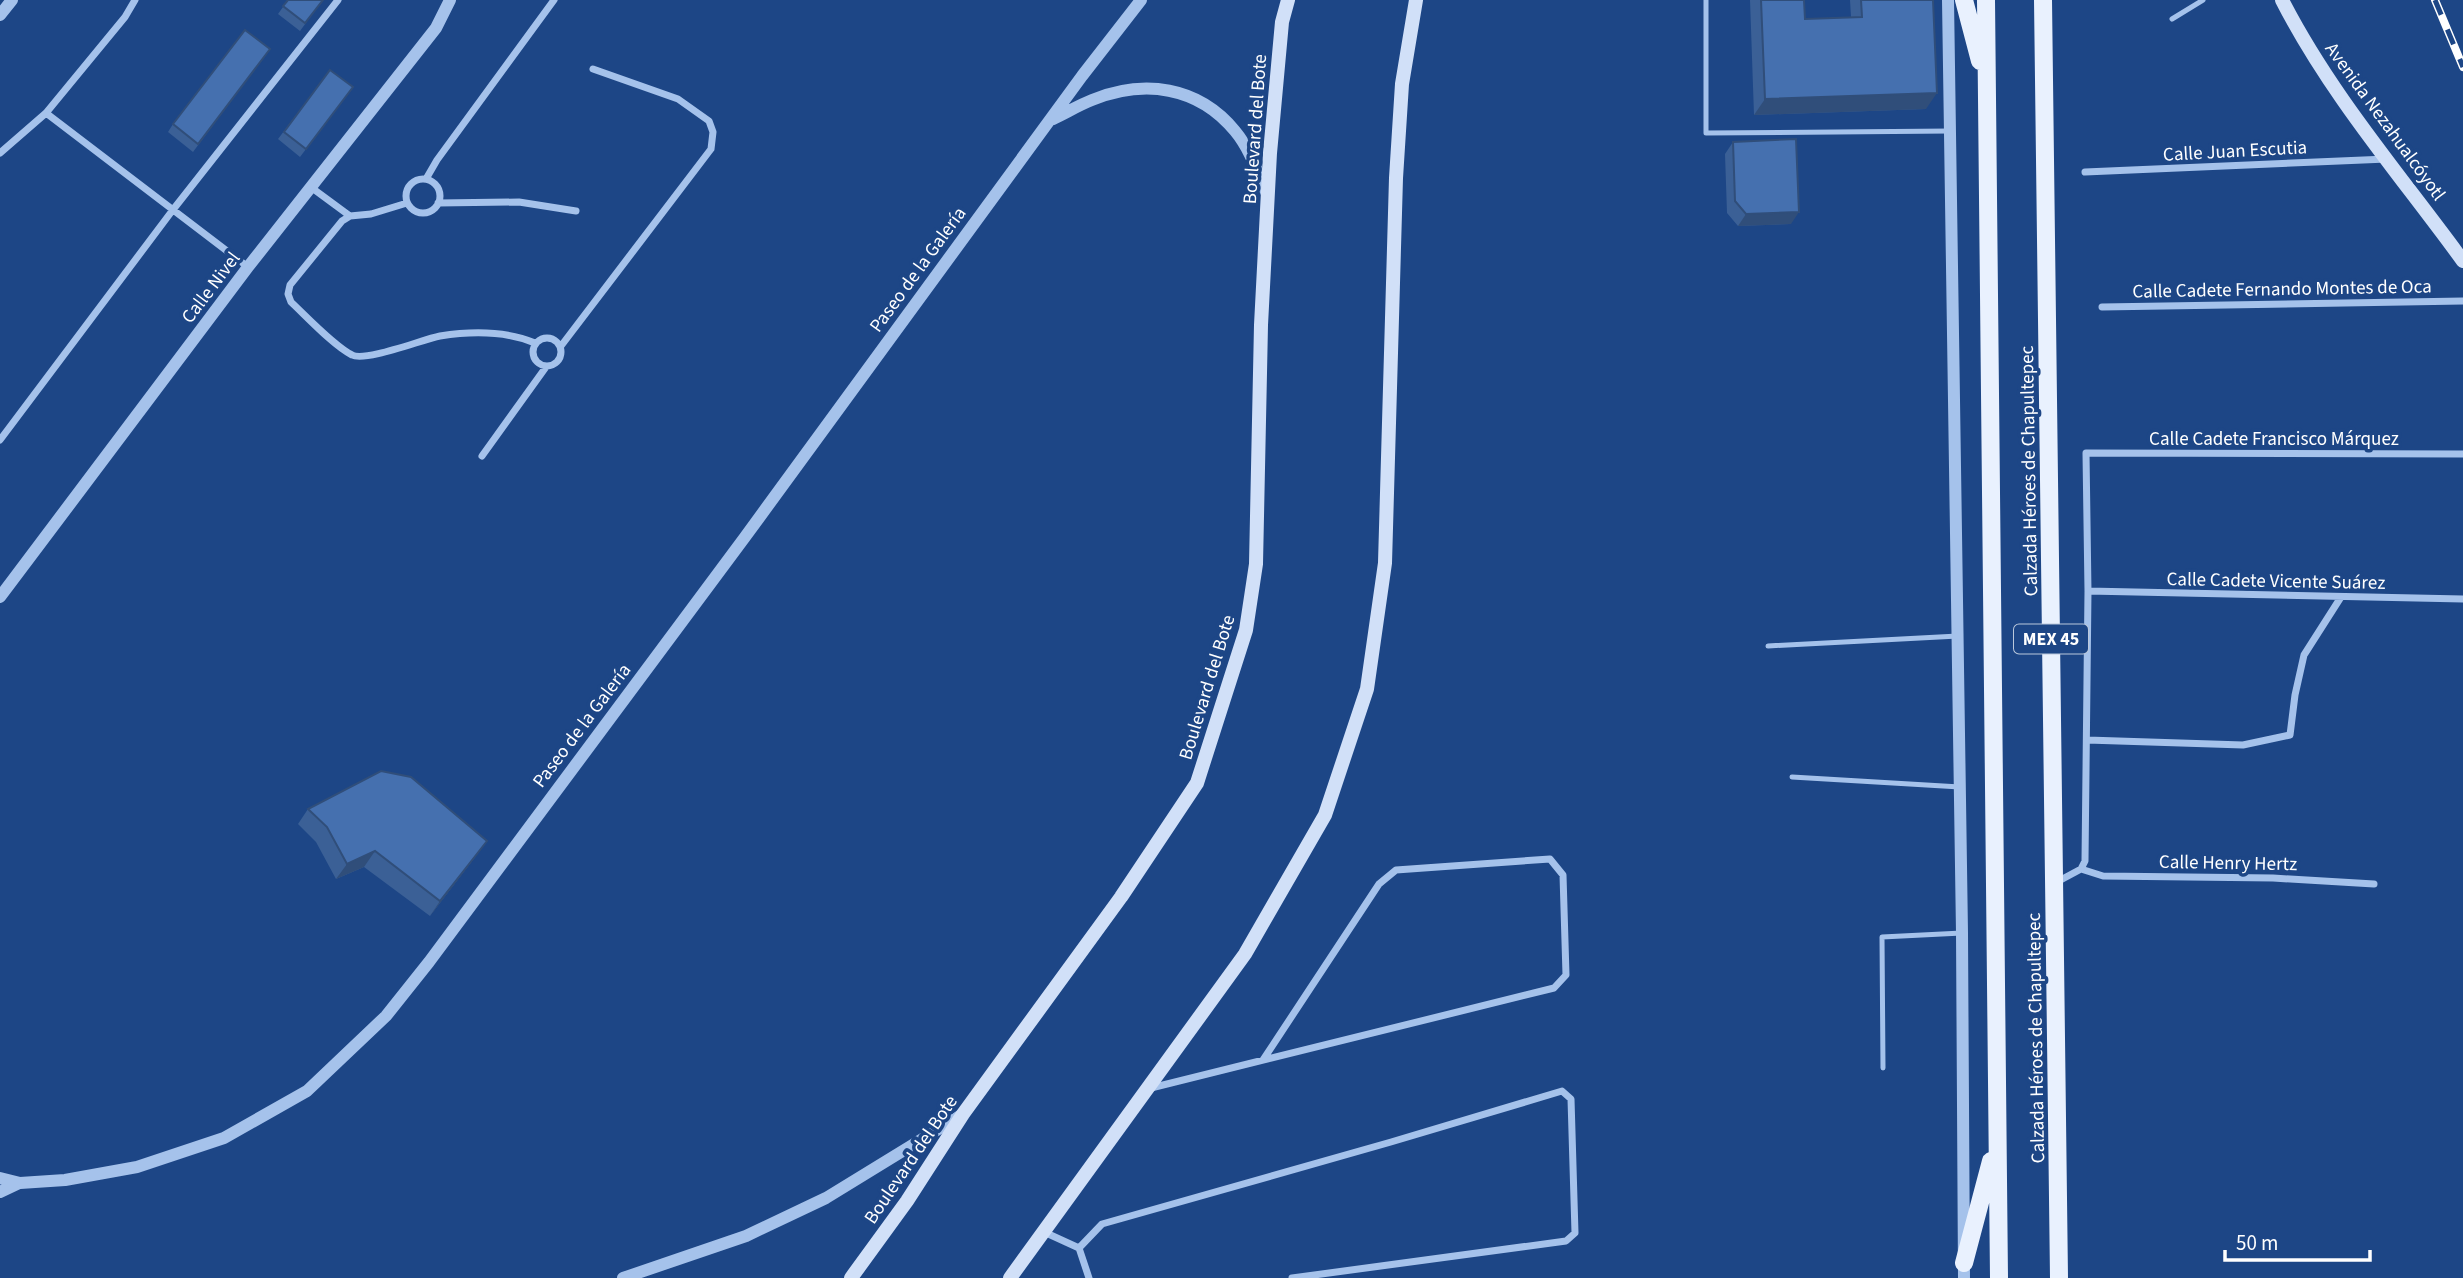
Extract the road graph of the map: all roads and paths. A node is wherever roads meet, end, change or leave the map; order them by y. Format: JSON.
{"nodes":[{"id":1,"x":12,"y":0,"type":"edge"},
{"id":2,"x":135,"y":0,"type":"edge"},
{"id":3,"x":338,"y":0,"type":"edge"},
{"id":4,"x":450,"y":0,"type":"edge"},
{"id":5,"x":554,"y":0,"type":"edge"},
{"id":6,"x":1140,"y":0,"type":"edge"},
{"id":7,"x":1288,"y":0,"type":"edge"},
{"id":8,"x":1416,"y":0,"type":"edge"},
{"id":9,"x":1706,"y":0,"type":"edge"},
{"id":10,"x":1948,"y":0,"type":"edge"},
{"id":11,"x":1964,"y":0,"type":"edge"},
{"id":12,"x":1986,"y":0,"type":"edge"},
{"id":13,"x":2043,"y":0,"type":"edge"},
{"id":14,"x":2203,"y":0,"type":"edge"},
{"id":15,"x":2282,"y":0,"type":"edge"},
{"id":16,"x":0,"y":15,"type":"edge"},
{"id":17,"x":2172,"y":19,"type":"dead end"},
{"id":18,"x":593,"y":69,"type":"dead end"},
{"id":19,"x":1987,"y":89,"type":"junction"},
{"id":20,"x":46,"y":113,"type":"junction"},
{"id":21,"x":1049,"y":121,"type":"junction"},
{"id":22,"x":1950,"y":131,"type":"junction"},
{"id":23,"x":0,"y":153,"type":"edge"},
{"id":24,"x":2388,"y":159,"type":"junction"},
{"id":25,"x":2085,"y":172,"type":"dead end"},
{"id":26,"x":426,"y":179,"type":"junction"},
{"id":27,"x":312,"y":188,"type":"junction"},
{"id":28,"x":1268,"y":196,"type":"junction"},
{"id":29,"x":407,"y":203,"type":"junction"},
{"id":30,"x":438,"y":203,"type":"junction"},
{"id":31,"x":172,"y":211,"type":"junction"},
{"id":32,"x":576,"y":211,"type":"dead end"},
{"id":33,"x":350,"y":216,"type":"junction"},
{"id":34,"x":2463,"y":261,"type":"edge"},
{"id":35,"x":248,"y":267,"type":"junction"},
{"id":36,"x":2463,"y":301,"type":"edge"},
{"id":37,"x":2102,"y":307,"type":"dead end"},
{"id":38,"x":535,"y":343,"type":"junction"},
{"id":39,"x":561,"y":346,"type":"junction"},
{"id":40,"x":546,"y":367,"type":"junction"},
{"id":41,"x":0,"y":440,"type":"edge"},
{"id":42,"x":2463,"y":454,"type":"edge"},
{"id":43,"x":482,"y":456,"type":"dead end"},
{"id":44,"x":2088,"y":591,"type":"junction"},
{"id":45,"x":0,"y":597,"type":"edge"},
{"id":46,"x":2341,"y":597,"type":"junction"},
{"id":47,"x":2463,"y":599,"type":"edge"},
{"id":48,"x":1958,"y":636,"type":"junction"},
{"id":49,"x":1768,"y":646,"type":"dead end"},
{"id":50,"x":2087,"y":740,"type":"junction"},
{"id":51,"x":1792,"y":777,"type":"dead end"},
{"id":52,"x":1960,"y":787,"type":"junction"},
{"id":53,"x":2081,"y":869,"type":"junction"},
{"id":54,"x":2054,"y":884,"type":"junction"},
{"id":55,"x":2374,"y":884,"type":"dead end"},
{"id":56,"x":1962,"y":933,"type":"junction"},
{"id":57,"x":1264,"y":1060,"type":"junction"},
{"id":58,"x":1883,"y":1068,"type":"dead end"},
{"id":59,"x":1146,"y":1089,"type":"junction"},
{"id":60,"x":963,"y":1114,"type":"junction"},
{"id":61,"x":1997,"y":1137,"type":"junction"},
{"id":62,"x":0,"y":1178,"type":"edge"},
{"id":63,"x":20,"y":1183,"type":"junction"},
{"id":64,"x":0,"y":1192,"type":"edge"},
{"id":65,"x":1043,"y":1232,"type":"junction"},
{"id":66,"x":1079,"y":1248,"type":"junction"},
{"id":67,"x":1964,"y":1271,"type":"edge"},
{"id":68,"x":623,"y":1278,"type":"edge"},
{"id":69,"x":851,"y":1278,"type":"edge"},
{"id":70,"x":1010,"y":1278,"type":"edge"},
{"id":71,"x":1089,"y":1278,"type":"edge"},
{"id":72,"x":1292,"y":1278,"type":"edge"},
{"id":73,"x":1999,"y":1278,"type":"edge"},
{"id":74,"x":2059,"y":1278,"type":"edge"}],
"edges":[{"from":1,"to":16,"type":"street"},
{"from":2,"to":20,"type":"street"},
{"from":3,"to":31,"type":"street"},
{"from":4,"to":27,"type":"street","name":"Calle Nivel"},
{"from":5,"to":26,"type":"street"},
{"from":6,"to":21,"type":"street","name":"Paseo de la Galería"},
{"from":7,"to":28,"type":"main road","name":"Boulevard del Bote"},
{"from":8,"to":59,"type":"main road"},
{"from":9,"to":22,"type":"lane"},
{"from":10,"to":22,"type":"street"},
{"from":11,"to":19,"type":"main road"},
{"from":12,"to":19,"type":"main road","name":"Calzada Héroes de Chapultepec","number":"MEX 45"},
{"from":13,"to":54,"type":"main road","name":"Calzada Héroes de Chapultepec","number":"MEX 45"},
{"from":14,"to":17,"type":"lane"},
{"from":15,"to":24,"type":"main road","name":"Avenida Nezahualcóyotl"},
{"from":18,"to":39,"type":"street"},
{"from":19,"to":61,"type":"main road","name":"Calzada Héroes de Chapultepec","number":"MEX 45"},
{"from":20,"to":23,"type":"street"},
{"from":20,"to":31,"type":"street"},
{"from":21,"to":28,"type":"street"},
{"from":21,"to":63,"type":"street","name":"Paseo de la Galería"},
{"from":22,"to":48,"type":"street"},
{"from":24,"to":25,"type":"street","name":"Calle Juan Escutia"},
{"from":24,"to":34,"type":"main road","name":"Avenida Nezahualcóyotl"},
{"from":26,"to":29,"type":"street"},
{"from":26,"to":30,"type":"street"},
{"from":27,"to":33,"type":"street"},
{"from":27,"to":35,"type":"street","name":"Calle Nivel"},
{"from":28,"to":60,"type":"main road","name":"Boulevard del Bote"},
{"from":29,"to":30,"type":"street"},
{"from":29,"to":33,"type":"street"},
{"from":30,"to":32,"type":"street"},
{"from":31,"to":35,"type":"street"},
{"from":31,"to":41,"type":"street"},
{"from":33,"to":38,"type":"street"},
{"from":35,"to":45,"type":"street","name":"Calle Nivel"},
{"from":36,"to":37,"type":"street","name":"Calle Cadete Fernando Montes de Oca"},
{"from":38,"to":39,"type":"street"},
{"from":38,"to":40,"type":"street"},
{"from":39,"to":40,"type":"street"},
{"from":40,"to":43,"type":"street"},
{"from":42,"to":44,"type":"street","name":"Calle Cadete Francisco Márquez"},
{"from":44,"to":46,"type":"street","name":"Calle Cadete Vicente Suárez"},
{"from":44,"to":50,"type":"street"},
{"from":46,"to":47,"type":"street","name":"Calle Cadete Vicente Suárez"},
{"from":46,"to":50,"type":"street"},
{"from":48,"to":49,"type":"lane"},
{"from":48,"to":52,"type":"street"},
{"from":50,"to":53,"type":"street"},
{"from":51,"to":52,"type":"lane"},
{"from":52,"to":56,"type":"street"},
{"from":53,"to":54,"type":"street"},
{"from":53,"to":55,"type":"street","name":"Calle Henry Hertz"},
{"from":54,"to":74,"type":"main road","name":"Calzada Héroes de Chapultepec","number":"MEX 45"},
{"from":56,"to":58,"type":"lane"},
{"from":56,"to":67,"type":"street"},
{"from":57,"to":57,"type":"street"},
{"from":57,"to":59,"type":"street"},
{"from":59,"to":65,"type":"main road"},
{"from":60,"to":68,"type":"street"},
{"from":60,"to":69,"type":"main road","name":"Boulevard del Bote"},
{"from":61,"to":67,"type":"main road"},
{"from":61,"to":73,"type":"main road","name":"Calzada Héroes de Chapultepec","number":"MEX 45"},
{"from":62,"to":63,"type":"street"},
{"from":63,"to":64,"type":"street"},
{"from":65,"to":66,"type":"street"},
{"from":65,"to":70,"type":"main road"},
{"from":66,"to":71,"type":"street"},
{"from":66,"to":72,"type":"street"}]}
